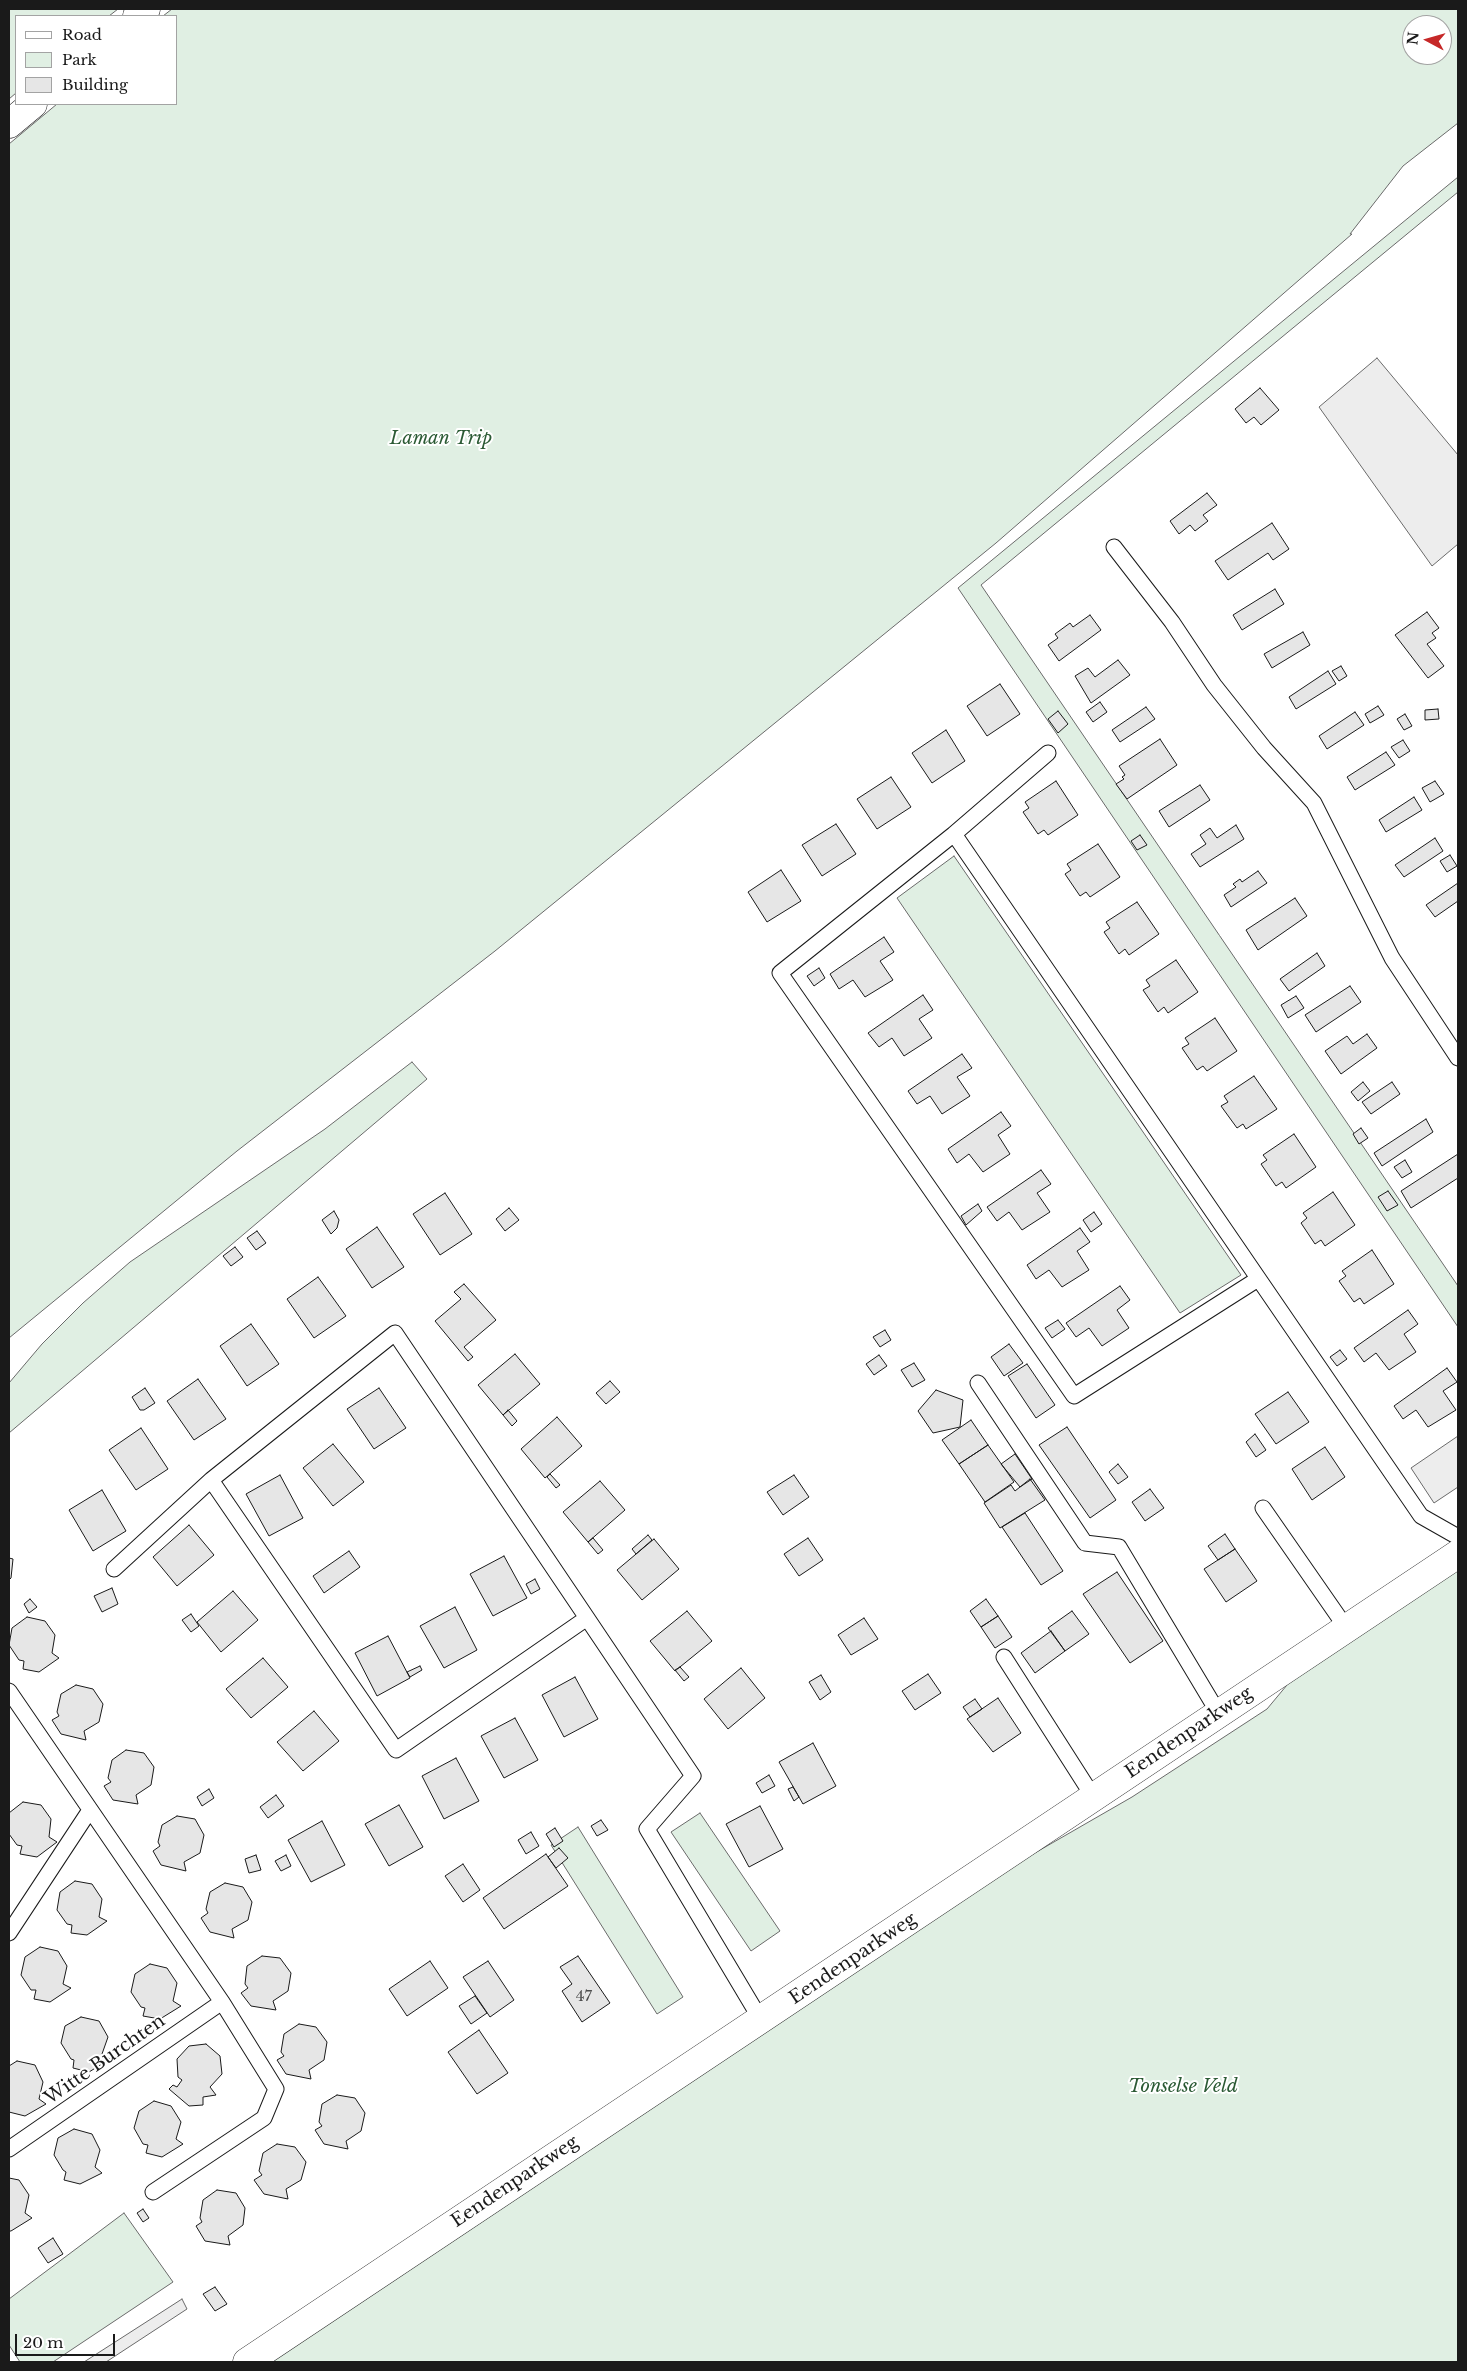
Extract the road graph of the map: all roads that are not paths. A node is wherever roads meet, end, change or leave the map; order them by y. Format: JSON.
{"nodes":[{"id":1,"x":32,"y":105,"type":"edge"},
{"id":2,"x":9,"y":124,"type":"edge"},
{"id":3,"x":1114,"y":547,"type":"dead end"},
{"id":4,"x":1048,"y":753,"type":"dead end"},
{"id":5,"x":954,"y":834,"type":"junction"},
{"id":6,"x":1458,"y":1058,"type":"edge"},
{"id":7,"x":1258,"y":1279,"type":"junction"},
{"id":8,"x":978,"y":1383,"type":"dead end"},
{"id":9,"x":211,"y":1480,"type":"junction"},
{"id":10,"x":1263,"y":1508,"type":"dead end"},
{"id":11,"x":1458,"y":1537,"type":"edge"},
{"id":12,"x":1458,"y":1554,"type":"edge"},
{"id":13,"x":114,"y":1569,"type":"dead end"},
{"id":14,"x":587,"y":1618,"type":"junction"},
{"id":15,"x":1347,"y":1629,"type":"junction"},
{"id":16,"x":1004,"y":1657,"type":"dead end"},
{"id":17,"x":9,"y":1691,"type":"edge"},
{"id":18,"x":1219,"y":1714,"type":"junction"},
{"id":19,"x":1094,"y":1798,"type":"junction"},
{"id":20,"x":90,"y":1810,"type":"junction"},
{"id":21,"x":9,"y":1933,"type":"edge"},
{"id":22,"x":222,"y":2002,"type":"junction"},
{"id":23,"x":761,"y":2020,"type":"junction"},
{"id":24,"x":9,"y":2149,"type":"edge"},
{"id":25,"x":153,"y":2192,"type":"dead end"},
{"id":26,"x":247,"y":2362,"type":"edge"}],
"edges":[{"from":1,"to":2,"type":"street"},
{"from":3,"to":6,"type":"lane"},
{"from":4,"to":5,"type":"lane"},
{"from":5,"to":7,"type":"lane"},
{"from":5,"to":7,"type":"lane"},
{"from":7,"to":11,"type":"lane"},
{"from":8,"to":18,"type":"lane"},
{"from":9,"to":13,"type":"lane"},
{"from":9,"to":14,"type":"lane"},
{"from":9,"to":14,"type":"lane"},
{"from":10,"to":15,"type":"lane"},
{"from":12,"to":15,"type":"street","name":"Eendenparkweg"},
{"from":14,"to":23,"type":"lane"},
{"from":15,"to":18,"type":"street","name":"Eendenparkweg"},
{"from":16,"to":19,"type":"lane"},
{"from":17,"to":20,"type":"lane"},
{"from":18,"to":19,"type":"street","name":"Eendenparkweg"},
{"from":19,"to":23,"type":"street","name":"Eendenparkweg"},
{"from":20,"to":21,"type":"lane"},
{"from":20,"to":22,"type":"lane"},
{"from":22,"to":24,"type":"lane","name":"Witte Burchten"},
{"from":22,"to":25,"type":"lane"},
{"from":23,"to":26,"type":"street","name":"Eendenparkweg"}]}
